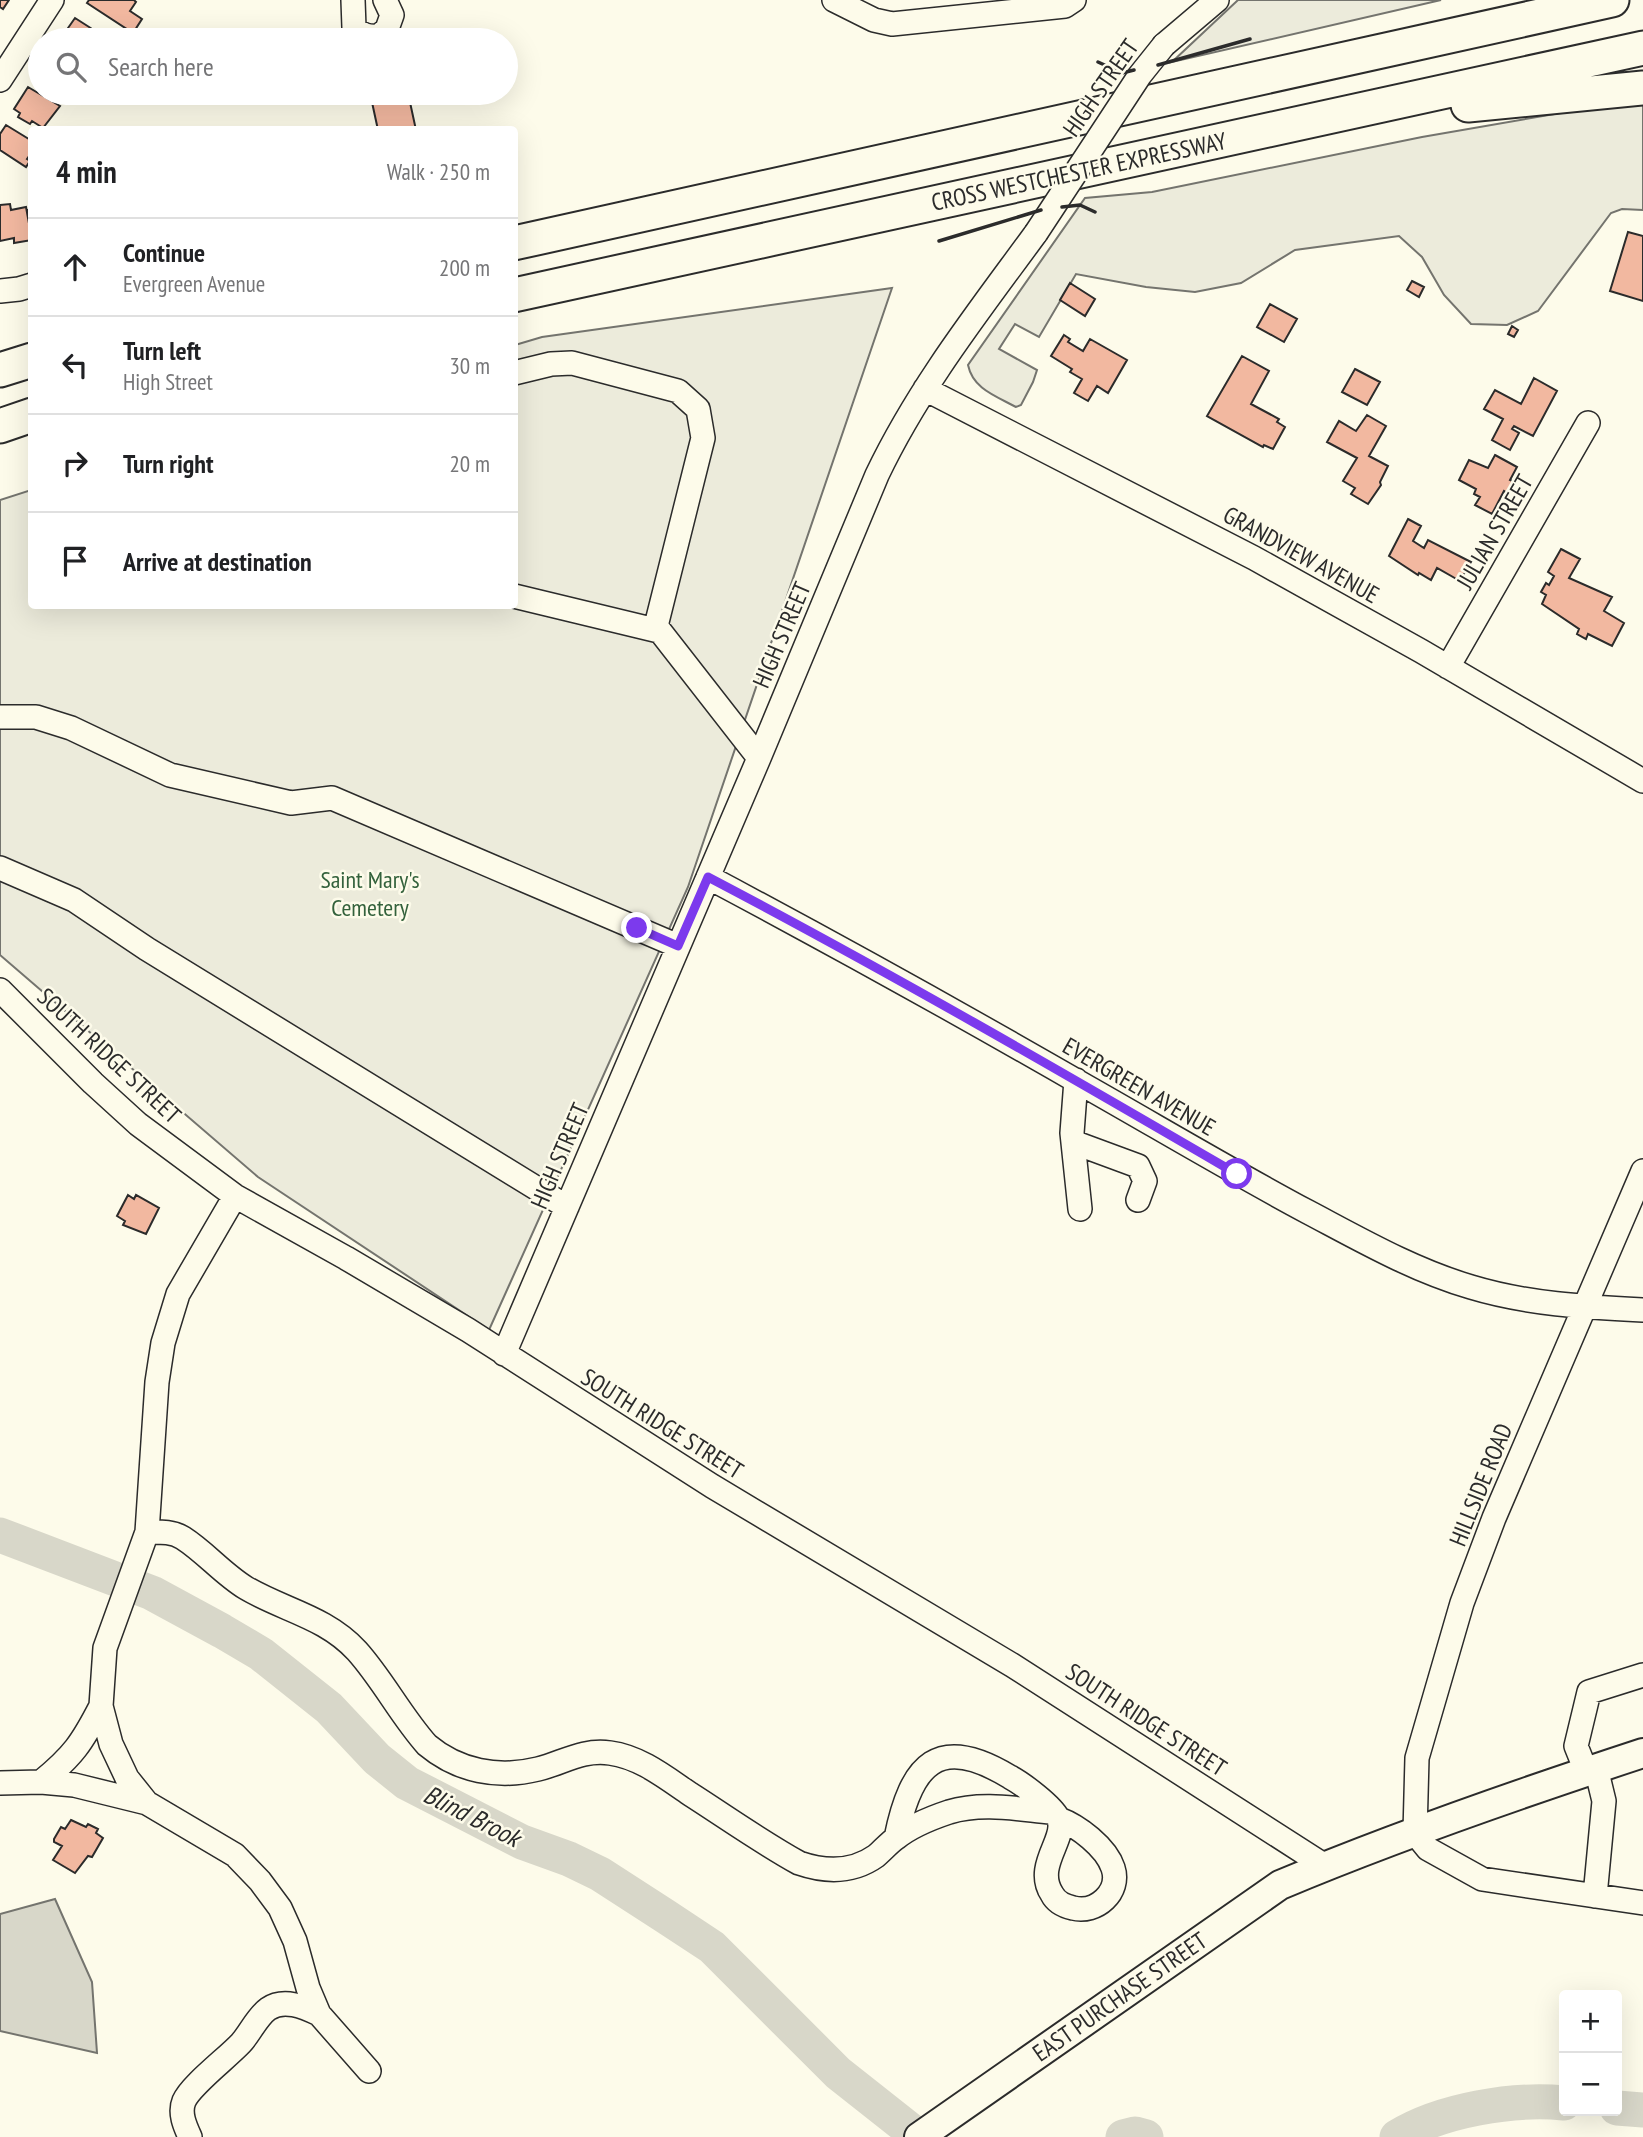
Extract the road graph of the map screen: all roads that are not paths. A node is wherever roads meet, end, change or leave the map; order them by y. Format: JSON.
{"nodes":[{"id":1,"x":52,"y":0,"type":"edge"},
{"id":2,"x":354,"y":0,"type":"edge"},
{"id":3,"x":385,"y":0,"type":"edge"},
{"id":4,"x":834,"y":0,"type":"edge"},
{"id":5,"x":1073,"y":0,"type":"edge"},
{"id":6,"x":1217,"y":0,"type":"edge"},
{"id":7,"x":1612,"y":0,"type":"edge"},
{"id":8,"x":1546,"y":8,"type":"edge"},
{"id":9,"x":34,"y":28,"type":"edge"},
{"id":10,"x":355,"y":28,"type":"edge"},
{"id":11,"x":386,"y":28,"type":"edge"},
{"id":12,"x":28,"y":37,"type":"edge"},
{"id":13,"x":1643,"y":48,"type":"edge"},
{"id":14,"x":0,"y":80,"type":"edge"},
{"id":15,"x":1643,"y":88,"type":"edge"},
{"id":16,"x":1292,"y":125,"type":"junction"},
{"id":17,"x":518,"y":242,"type":"edge"},
{"id":18,"x":28,"y":286,"type":"edge"},
{"id":19,"x":0,"y":291,"type":"edge"},
{"id":20,"x":518,"y":294,"type":"edge"},
{"id":21,"x":28,"y":361,"type":"edge"},
{"id":22,"x":0,"y":370,"type":"edge"},
{"id":23,"x":518,"y":372,"type":"edge"},
{"id":24,"x":925,"y":389,"type":"junction"},
{"id":25,"x":28,"y":416,"type":"edge"},
{"id":26,"x":1588,"y":423,"type":"dead end"},
{"id":27,"x":0,"y":426,"type":"edge"},
{"id":28,"x":518,"y":597,"type":"edge"},
{"id":29,"x":659,"y":631,"type":"junction"},
{"id":30,"x":1448,"y":667,"type":"junction"},
{"id":31,"x":0,"y":717,"type":"edge"},
{"id":32,"x":759,"y":758,"type":"junction"},
{"id":33,"x":1643,"y":781,"type":"edge"},
{"id":34,"x":0,"y":868,"type":"edge"},
{"id":35,"x":708,"y":877,"type":"junction"},
{"id":36,"x":678,"y":946,"type":"junction"},
{"id":37,"x":0,"y":990,"type":"edge"},
{"id":38,"x":1076,"y":1080,"type":"junction"},
{"id":39,"x":1073,"y":1142,"type":"junction"},
{"id":40,"x":1643,"y":1171,"type":"edge"},
{"id":41,"x":235,"y":1196,"type":"junction"},
{"id":42,"x":1138,"y":1200,"type":"dead end"},
{"id":43,"x":566,"y":1207,"type":"junction"},
{"id":44,"x":1080,"y":1209,"type":"dead end"},
{"id":45,"x":1584,"y":1307,"type":"junction"},
{"id":46,"x":1643,"y":1310,"type":"edge"},
{"id":47,"x":504,"y":1354,"type":"junction"},
{"id":48,"x":146,"y":1532,"type":"junction"},
{"id":49,"x":1643,"y":1675,"type":"edge"},
{"id":50,"x":101,"y":1706,"type":"junction"},
{"id":51,"x":1643,"y":1753,"type":"edge"},
{"id":52,"x":1591,"y":1770,"type":"junction"},
{"id":53,"x":41,"y":1782,"type":"junction"},
{"id":54,"x":0,"y":1783,"type":"edge"},
{"id":55,"x":147,"y":1803,"type":"junction"},
{"id":56,"x":1415,"y":1833,"type":"junction"},
{"id":57,"x":896,"y":1838,"type":"junction"},
{"id":58,"x":1325,"y":1866,"type":"junction"},
{"id":59,"x":1595,"y":1896,"type":"junction"},
{"id":60,"x":1643,"y":1903,"type":"edge"},
{"id":61,"x":301,"y":1964,"type":"junction"},
{"id":62,"x":268,"y":2009,"type":"junction"},
{"id":63,"x":319,"y":2014,"type":"junction"},
{"id":64,"x":369,"y":2071,"type":"dead end"},
{"id":65,"x":190,"y":2137,"type":"edge"},
{"id":66,"x":919,"y":2137,"type":"edge"}],
"edges":[{"from":1,"to":9,"type":"street"},
{"from":2,"to":10,"type":"street"},
{"from":3,"to":11,"type":"street"},
{"from":4,"to":5,"type":"street"},
{"from":6,"to":24,"type":"street","name":"HIGH STREET","bridge":true},
{"from":7,"to":8,"type":"highway"},
{"from":8,"to":17,"type":"highway"},
{"from":12,"to":14,"type":"street"},
{"from":13,"to":16,"type":"highway","name":"CROSS WESTCHESTER EXPRESSWAY"},
{"from":15,"to":16,"type":"highway"},
{"from":16,"to":20,"type":"highway","name":"CROSS WESTCHESTER EXPRESSWAY"},
{"from":18,"to":19,"type":"street"},
{"from":21,"to":22,"type":"highway"},
{"from":23,"to":29,"type":"street"},
{"from":24,"to":30,"type":"street","name":"GRANDVIEW AVENUE"},
{"from":24,"to":32,"type":"street","name":"HIGH STREET"},
{"from":25,"to":27,"type":"highway"},
{"from":26,"to":30,"type":"street","name":"JULIAN STREET"},
{"from":28,"to":29,"type":"street"},
{"from":29,"to":32,"type":"street"},
{"from":30,"to":33,"type":"street","name":"GRANDVIEW AVENUE"},
{"from":31,"to":36,"type":"street"},
{"from":32,"to":35,"type":"street","name":"HIGH STREET"},
{"from":34,"to":43,"type":"street"},
{"from":35,"to":36,"type":"street","name":"HIGH STREET"},
{"from":35,"to":38,"type":"street","name":"EVERGREEN AVENUE"},
{"from":36,"to":43,"type":"street","name":"HIGH STREET"},
{"from":37,"to":41,"type":"street","name":"SOUTH RIDGE STREET"},
{"from":38,"to":39,"type":"street"},
{"from":38,"to":45,"type":"street","name":"EVERGREEN AVENUE"},
{"from":39,"to":42,"type":"street"},
{"from":39,"to":44,"type":"street"},
{"from":40,"to":45,"type":"street","name":"HILLSIDE ROAD"},
{"from":41,"to":47,"type":"street","name":"SOUTH RIDGE STREET"},
{"from":41,"to":48,"type":"street"},
{"from":43,"to":47,"type":"street","name":"HIGH STREET"},
{"from":45,"to":46,"type":"street","name":"EVERGREEN AVENUE"},
{"from":45,"to":56,"type":"street","name":"HILLSIDE ROAD"},
{"from":47,"to":58,"type":"street","name":"SOUTH RIDGE STREET"},
{"from":48,"to":50,"type":"street"},
{"from":48,"to":57,"type":"street"},
{"from":49,"to":52,"type":"street"},
{"from":50,"to":53,"type":"street"},
{"from":50,"to":55,"type":"street"},
{"from":51,"to":52,"type":"main road"},
{"from":52,"to":56,"type":"main road"},
{"from":52,"to":59,"type":"street"},
{"from":53,"to":54,"type":"street"},
{"from":53,"to":55,"type":"street"},
{"from":55,"to":61,"type":"street"},
{"from":56,"to":58,"type":"main road","name":"EAST PURCHASE STREET"},
{"from":56,"to":59,"type":"street"},
{"from":57,"to":57,"type":"street"},
{"from":58,"to":66,"type":"main road","name":"EAST PURCHASE STREET"},
{"from":59,"to":60,"type":"street"},
{"from":61,"to":62,"type":"street"},
{"from":61,"to":63,"type":"street"},
{"from":62,"to":63,"type":"street"},
{"from":62,"to":65,"type":"street"},
{"from":63,"to":64,"type":"street"}]}
